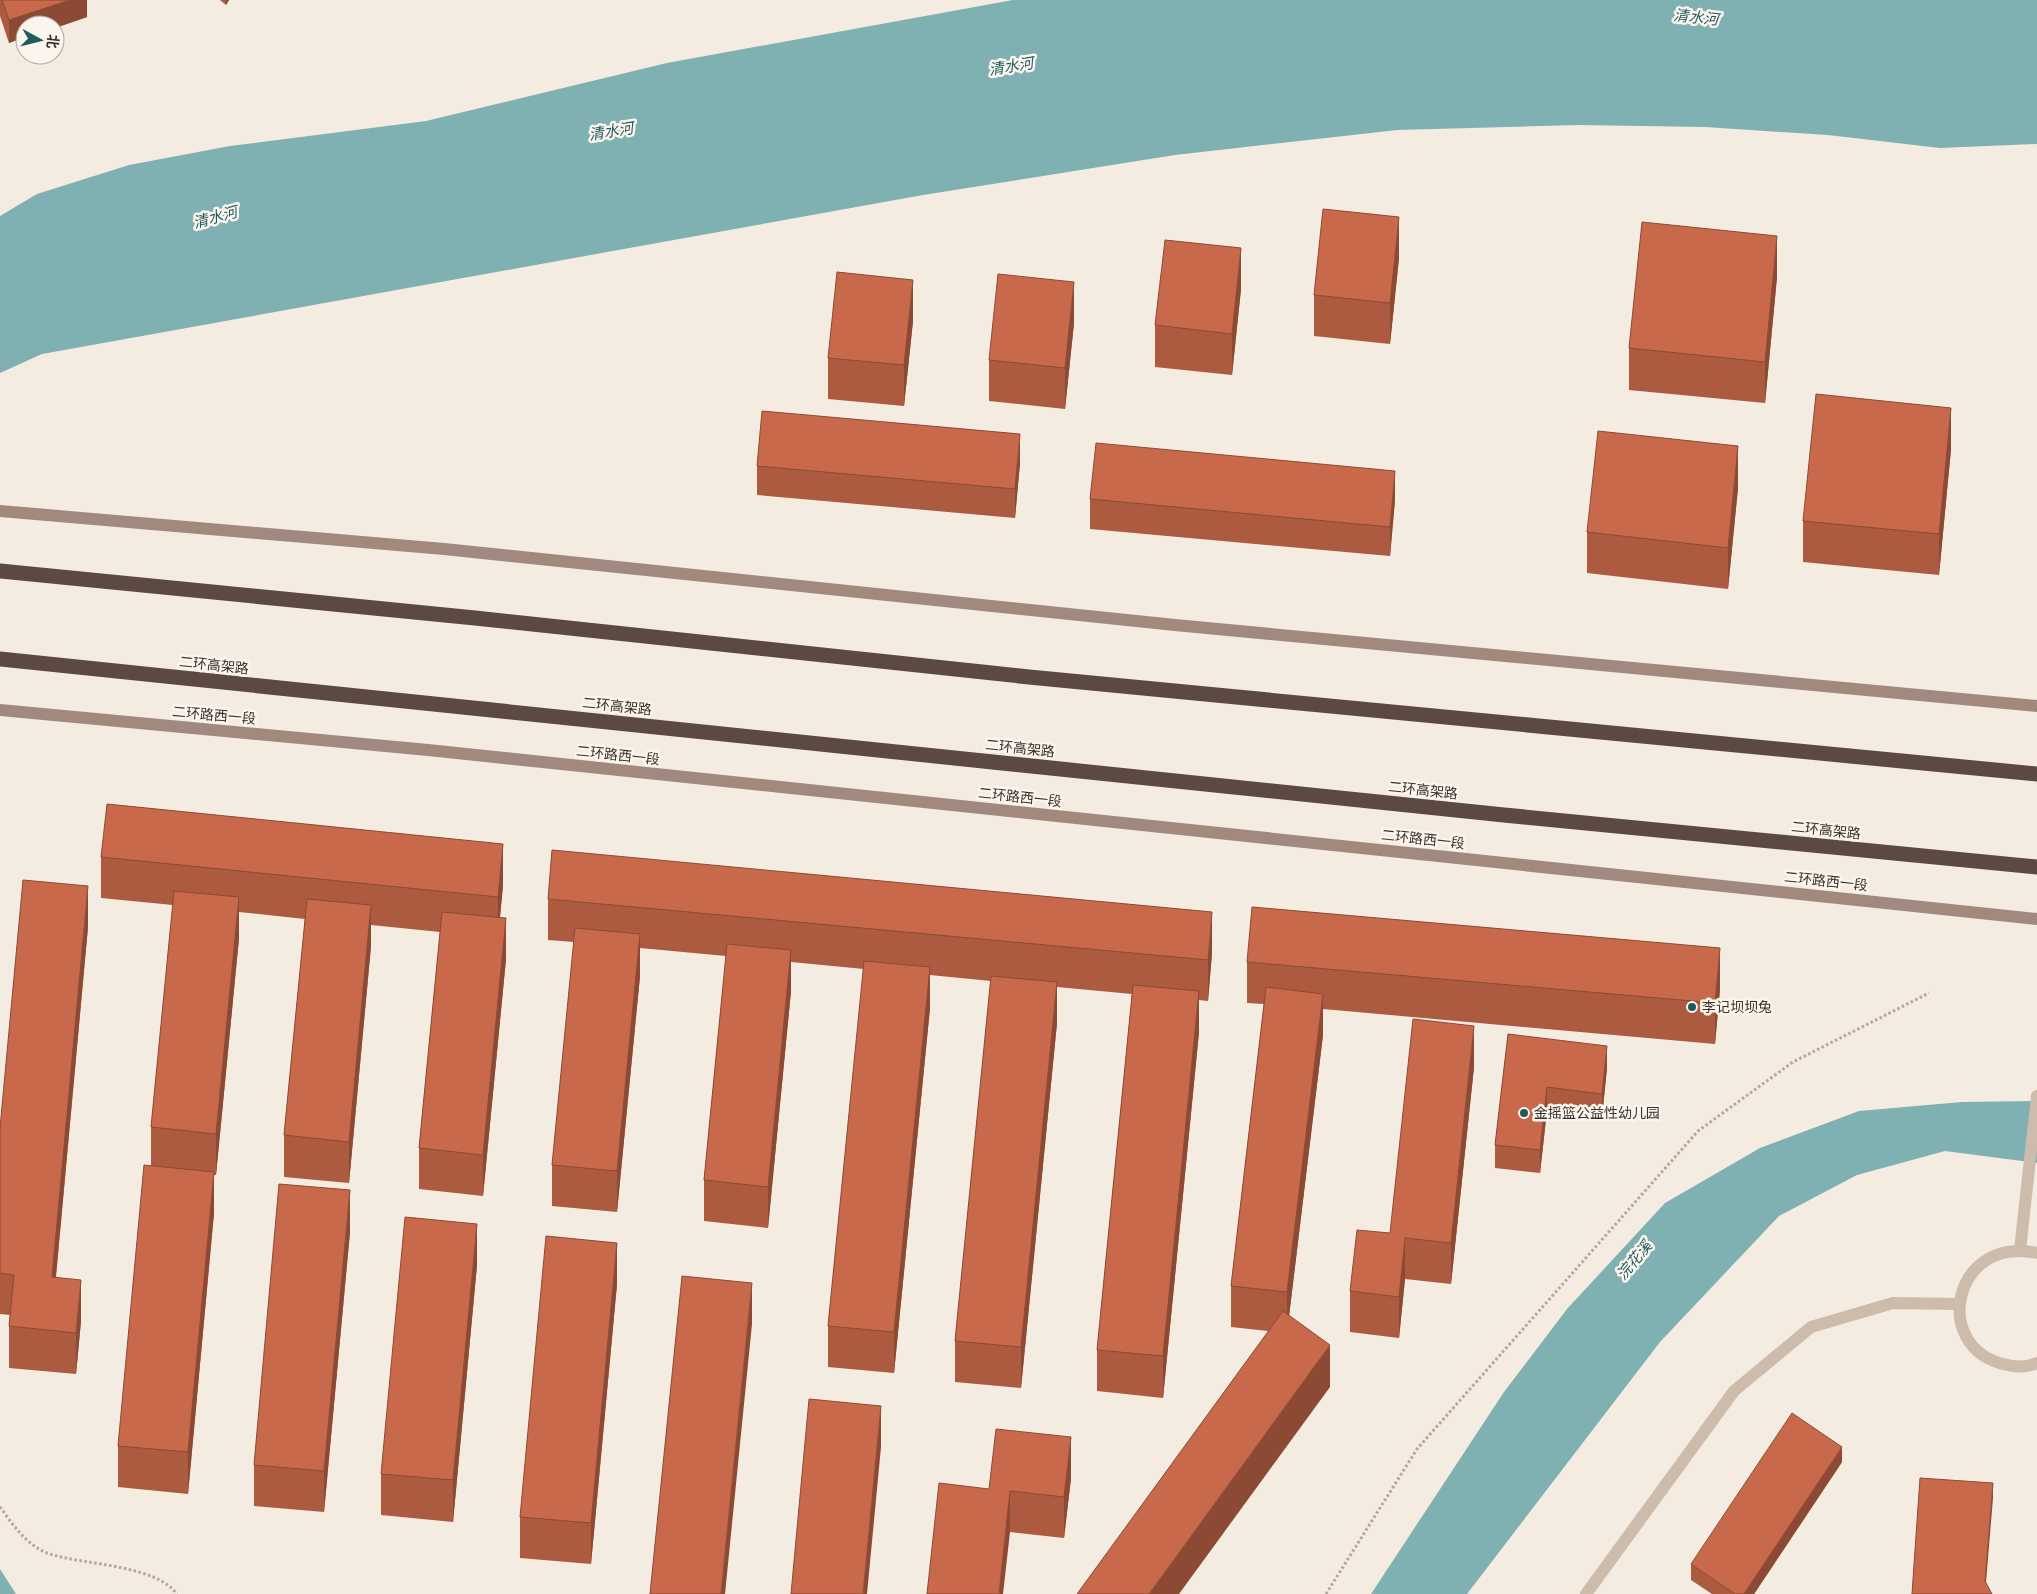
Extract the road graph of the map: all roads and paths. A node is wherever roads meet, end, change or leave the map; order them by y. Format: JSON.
{"nodes":[{"id":1,"x":0,"y":511,"type":"edge"},
{"id":2,"x":0,"y":572,"type":"edge"},
{"id":3,"x":0,"y":659,"type":"edge"},
{"id":4,"x":2037,"y":706,"type":"edge"},
{"id":5,"x":0,"y":710,"type":"edge"},
{"id":6,"x":2037,"y":774,"type":"edge"},
{"id":7,"x":2037,"y":867,"type":"edge"},
{"id":8,"x":2037,"y":919,"type":"edge"},
{"id":9,"x":1929,"y":993,"type":"dead end"},
{"id":10,"x":2037,"y":1096,"type":"edge"},
{"id":11,"x":2020,"y":1250,"type":"junction"},
{"id":12,"x":2037,"y":1253,"type":"edge"},
{"id":13,"x":1960,"y":1304,"type":"junction"},
{"id":14,"x":2037,"y":1363,"type":"edge"},
{"id":15,"x":0,"y":1507,"type":"edge"},
{"id":16,"x":177,"y":1594,"type":"edge"},
{"id":17,"x":1326,"y":1594,"type":"edge"},
{"id":18,"x":1586,"y":1594,"type":"edge"}],
"edges":[{"from":1,"to":4,"type":"main road"},
{"from":2,"to":6,"type":"highway"},
{"from":3,"to":7,"type":"highway","name":"二环高架路"},
{"from":5,"to":8,"type":"main road","name":"二环路西一段"},
{"from":9,"to":17,"type":"path"},
{"from":10,"to":11,"type":"street"},
{"from":11,"to":12,"type":"street"},
{"from":11,"to":13,"type":"street"},
{"from":13,"to":14,"type":"street"},
{"from":13,"to":18,"type":"street"},
{"from":15,"to":16,"type":"path"}]}
